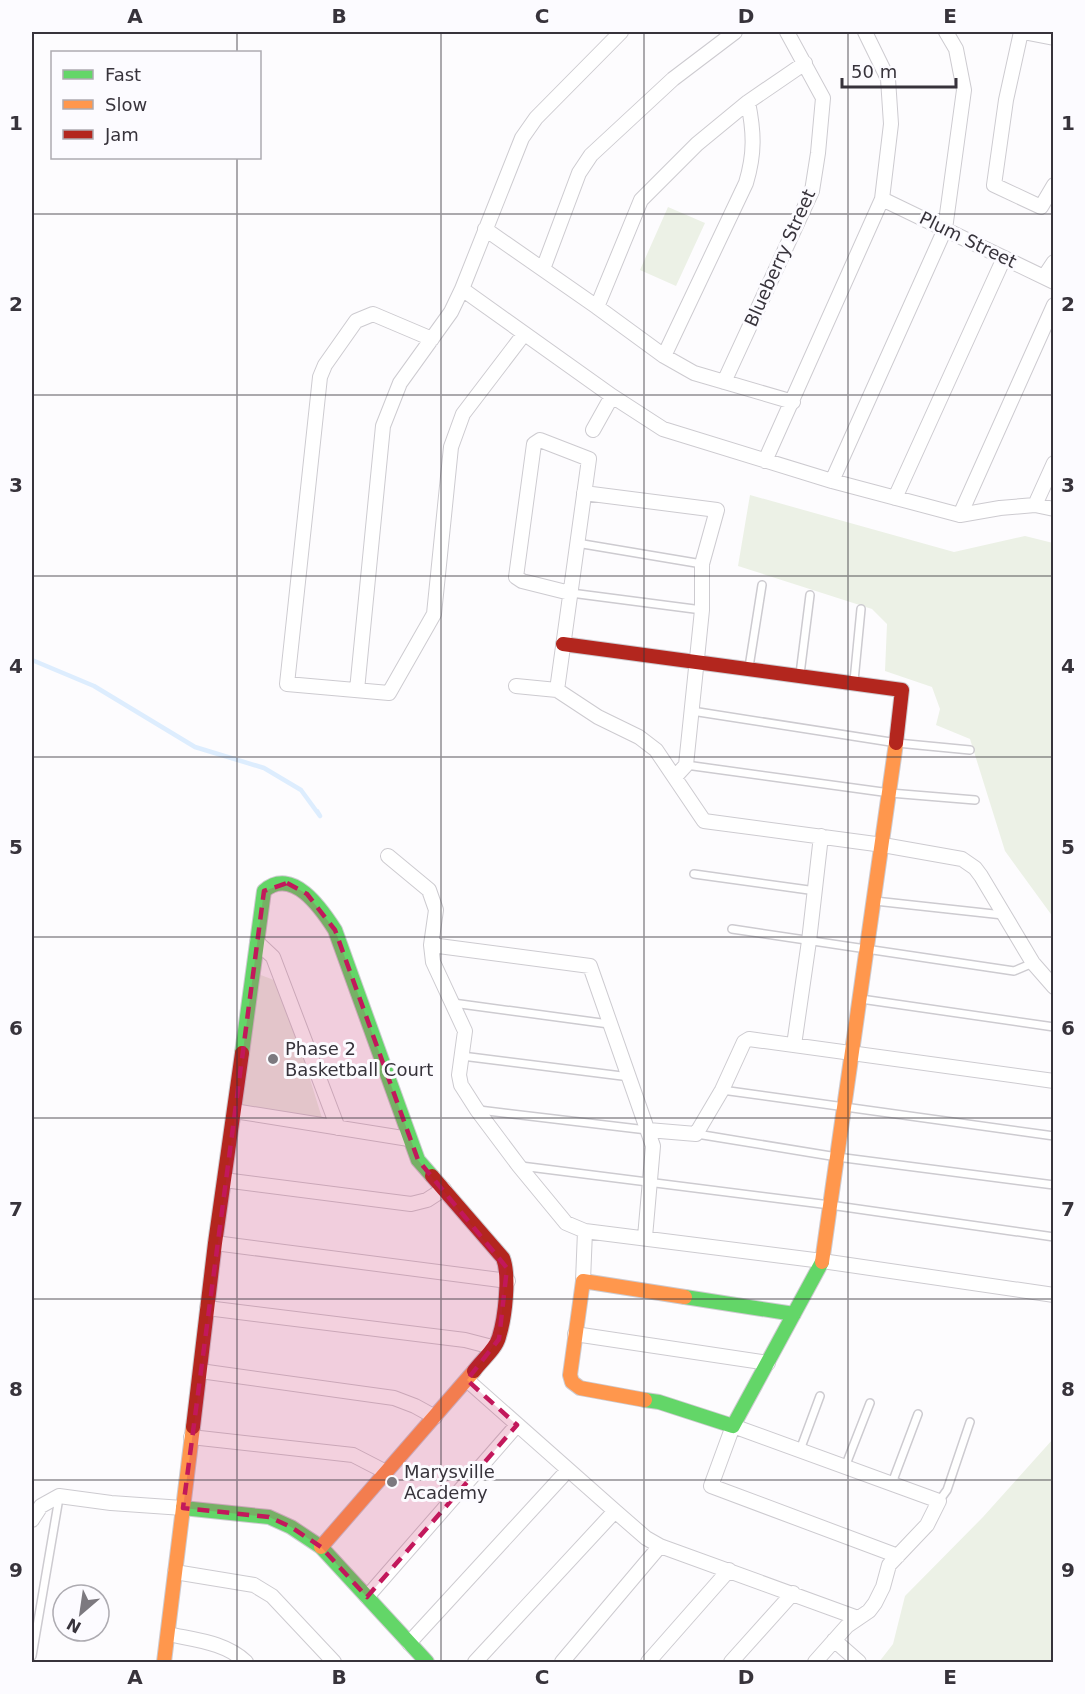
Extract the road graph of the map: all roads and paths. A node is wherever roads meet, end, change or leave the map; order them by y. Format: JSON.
{"nodes":[{"id":1,"x":621,"y":32,"type":"edge"},
{"id":2,"x":735,"y":32,"type":"edge"},
{"id":3,"x":787,"y":32,"type":"edge"},
{"id":4,"x":865,"y":32,"type":"edge"},
{"id":5,"x":946,"y":32,"type":"edge"},
{"id":6,"x":1022,"y":32,"type":"edge"},
{"id":7,"x":1053,"y":38,"type":"edge"},
{"id":8,"x":805,"y":63,"type":"junction"},
{"id":9,"x":748,"y":102,"type":"junction"},
{"id":10,"x":1053,"y":185,"type":"edge"},
{"id":11,"x":882,"y":199,"type":"junction"},
{"id":12,"x":485,"y":229,"type":"junction"},
{"id":13,"x":945,"y":229,"type":"junction"},
{"id":14,"x":1004,"y":258,"type":"junction"},
{"id":15,"x":1053,"y":262,"type":"edge"},
{"id":16,"x":543,"y":269,"type":"junction"},
{"id":17,"x":1049,"y":279,"type":"edge"},
{"id":18,"x":462,"y":289,"type":"junction"},
{"id":19,"x":1053,"y":305,"type":"edge"},
{"id":20,"x":597,"y":307,"type":"junction"},
{"id":21,"x":524,"y":334,"type":"junction"},
{"id":22,"x":432,"y":339,"type":"junction"},
{"id":23,"x":664,"y":356,"type":"junction"},
{"id":24,"x":724,"y":382,"type":"junction"},
{"id":25,"x":612,"y":396,"type":"junction"},
{"id":26,"x":793,"y":402,"type":"junction"},
{"id":27,"x":593,"y":430,"type":"dead end"},
{"id":28,"x":765,"y":461,"type":"junction"},
{"id":29,"x":1053,"y":463,"type":"edge"},
{"id":30,"x":832,"y":481,"type":"junction"},
{"id":31,"x":584,"y":493,"type":"junction"},
{"id":32,"x":895,"y":498,"type":"junction"},
{"id":33,"x":1035,"y":506,"type":"junction"},
{"id":34,"x":1053,"y":509,"type":"edge"},
{"id":35,"x":960,"y":515,"type":"junction"},
{"id":36,"x":577,"y":543,"type":"junction"},
{"id":37,"x":702,"y":564,"type":"junction"},
{"id":38,"x":762,"y":585,"type":"dead end"},
{"id":39,"x":570,"y":593,"type":"junction"},
{"id":40,"x":810,"y":595,"type":"dead end"},
{"id":41,"x":861,"y":609,"type":"dead end"},
{"id":42,"x":702,"y":610,"type":"junction"},
{"id":43,"x":563,"y":644,"type":"junction"},
{"id":44,"x":697,"y":663,"type":"junction"},
{"id":45,"x":749,"y":670,"type":"junction"},
{"id":46,"x":799,"y":676,"type":"junction"},
{"id":47,"x":853,"y":684,"type":"junction"},
{"id":48,"x":516,"y":686,"type":"dead end"},
{"id":49,"x":357,"y":690,"type":"junction"},
{"id":50,"x":557,"y":690,"type":"junction"},
{"id":51,"x":692,"y":711,"type":"junction"},
{"id":52,"x":897,"y":743,"type":"junction"},
{"id":53,"x":970,"y":750,"type":"dead end"},
{"id":54,"x":686,"y":765,"type":"junction"},
{"id":55,"x":675,"y":777,"type":"junction"},
{"id":56,"x":890,"y":793,"type":"junction"},
{"id":57,"x":975,"y":800,"type":"dead end"},
{"id":58,"x":821,"y":836,"type":"junction"},
{"id":59,"x":883,"y":845,"type":"junction"},
{"id":60,"x":388,"y":856,"type":"dead end"},
{"id":61,"x":694,"y":874,"type":"dead end"},
{"id":62,"x":816,"y":891,"type":"junction"},
{"id":63,"x":875,"y":901,"type":"junction"},
{"id":64,"x":1003,"y":915,"type":"junction"},
{"id":65,"x":732,"y":929,"type":"dead end"},
{"id":66,"x":810,"y":941,"type":"junction"},
{"id":67,"x":256,"y":942,"type":"junction"},
{"id":68,"x":431,"y":945,"type":"junction"},
{"id":69,"x":868,"y":949,"type":"junction"},
{"id":70,"x":1033,"y":963,"type":"junction"},
{"id":71,"x":1053,"y":987,"type":"edge"},
{"id":72,"x":861,"y":999,"type":"junction"},
{"id":73,"x":453,"y":1003,"type":"junction"},
{"id":74,"x":612,"y":1024,"type":"junction"},
{"id":75,"x":1053,"y":1027,"type":"edge"},
{"id":76,"x":794,"y":1045,"type":"junction"},
{"id":77,"x":852,"y":1053,"type":"junction"},
{"id":78,"x":462,"y":1056,"type":"junction"},
{"id":79,"x":630,"y":1077,"type":"junction"},
{"id":80,"x":1053,"y":1081,"type":"edge"},
{"id":81,"x":722,"y":1090,"type":"junction"},
{"id":82,"x":843,"y":1107,"type":"junction"},
{"id":83,"x":477,"y":1110,"type":"junction"},
{"id":84,"x":234,"y":1111,"type":"junction"},
{"id":85,"x":338,"y":1128,"type":"junction"},
{"id":86,"x":648,"y":1130,"type":"junction"},
{"id":87,"x":696,"y":1134,"type":"junction"},
{"id":88,"x":1053,"y":1136,"type":"edge"},
{"id":89,"x":409,"y":1139,"type":"junction"},
{"id":90,"x":837,"y":1157,"type":"junction"},
{"id":91,"x":519,"y":1166,"type":"junction"},
{"id":92,"x":224,"y":1180,"type":"junction"},
{"id":93,"x":651,"y":1182,"type":"junction"},
{"id":94,"x":1053,"y":1185,"type":"edge"},
{"id":95,"x":444,"y":1189,"type":"junction"},
{"id":96,"x":830,"y":1205,"type":"junction"},
{"id":97,"x":585,"y":1231,"type":"junction"},
{"id":98,"x":645,"y":1237,"type":"junction"},
{"id":99,"x":1053,"y":1237,"type":"edge"},
{"id":100,"x":215,"y":1243,"type":"junction"},
{"id":101,"x":822,"y":1261,"type":"junction"},
{"id":102,"x":508,"y":1281,"type":"junction"},
{"id":103,"x":583,"y":1281,"type":"junction"},
{"id":104,"x":1053,"y":1295,"type":"edge"},
{"id":105,"x":207,"y":1308,"type":"junction"},
{"id":106,"x":794,"y":1314,"type":"junction"},
{"id":107,"x":575,"y":1334,"type":"junction"},
{"id":108,"x":492,"y":1347,"type":"junction"},
{"id":109,"x":768,"y":1363,"type":"junction"},
{"id":110,"x":200,"y":1371,"type":"junction"},
{"id":111,"x":467,"y":1380,"type":"junction"},
{"id":112,"x":820,"y":1396,"type":"dead end"},
{"id":113,"x":870,"y":1403,"type":"dead end"},
{"id":114,"x":918,"y":1414,"type":"dead end"},
{"id":115,"x":435,"y":1417,"type":"junction"},
{"id":116,"x":970,"y":1422,"type":"dead end"},
{"id":117,"x":518,"y":1425,"type":"junction"},
{"id":118,"x":733,"y":1426,"type":"junction"},
{"id":119,"x":191,"y":1437,"type":"junction"},
{"id":120,"x":800,"y":1450,"type":"junction"},
{"id":121,"x":845,"y":1467,"type":"junction"},
{"id":122,"x":568,"y":1470,"type":"junction"},
{"id":123,"x":386,"y":1472,"type":"junction"},
{"id":124,"x":892,"y":1483,"type":"junction"},
{"id":125,"x":59,"y":1496,"type":"junction"},
{"id":126,"x":939,"y":1501,"type":"junction"},
{"id":127,"x":36,"y":1502,"type":"edge"},
{"id":128,"x":183,"y":1508,"type":"junction"},
{"id":129,"x":615,"y":1511,"type":"junction"},
{"id":130,"x":32,"y":1520,"type":"edge"},
{"id":131,"x":660,"y":1546,"type":"junction"},
{"id":132,"x":321,"y":1547,"type":"junction"},
{"id":133,"x":898,"y":1556,"type":"junction"},
{"id":134,"x":729,"y":1570,"type":"junction"},
{"id":135,"x":175,"y":1572,"type":"junction"},
{"id":136,"x":793,"y":1593,"type":"junction"},
{"id":137,"x":367,"y":1597,"type":"junction"},
{"id":138,"x":858,"y":1618,"type":"junction"},
{"id":139,"x":168,"y":1634,"type":"junction"},
{"id":140,"x":834,"y":1640,"type":"junction"},
{"id":141,"x":409,"y":1643,"type":"junction"},
{"id":142,"x":32,"y":1656,"type":"edge"},
{"id":143,"x":164,"y":1662,"type":"edge"},
{"id":144,"x":246,"y":1662,"type":"edge"},
{"id":145,"x":334,"y":1662,"type":"edge"},
{"id":146,"x":427,"y":1662,"type":"edge"},
{"id":147,"x":475,"y":1662,"type":"edge"},
{"id":148,"x":562,"y":1662,"type":"edge"},
{"id":149,"x":648,"y":1662,"type":"edge"},
{"id":150,"x":731,"y":1662,"type":"edge"},
{"id":151,"x":815,"y":1662,"type":"edge"},
{"id":152,"x":859,"y":1662,"type":"edge"}],
"edges":[{"from":1,"to":12,"type":"street"},
{"from":2,"to":16,"type":"street"},
{"from":3,"to":8,"type":"street","name":"Blueberry Street"},
{"from":4,"to":11,"type":"street"},
{"from":5,"to":13,"type":"street"},
{"from":6,"to":7,"type":"street"},
{"from":6,"to":10,"type":"street"},
{"from":8,"to":9,"type":"street"},
{"from":8,"to":24,"type":"street","name":"Blueberry Street"},
{"from":9,"to":20,"type":"street"},
{"from":9,"to":23,"type":"street"},
{"from":11,"to":13,"type":"street","name":"Plum Street"},
{"from":11,"to":26,"type":"street"},
{"from":12,"to":16,"type":"street"},
{"from":12,"to":18,"type":"street"},
{"from":13,"to":14,"type":"street","name":"Plum Street"},
{"from":13,"to":30,"type":"street"},
{"from":14,"to":17,"type":"street","name":"Plum Street"},
{"from":14,"to":32,"type":"street"},
{"from":15,"to":17,"type":"street"},
{"from":16,"to":20,"type":"street"},
{"from":18,"to":21,"type":"street"},
{"from":18,"to":22,"type":"street"},
{"from":19,"to":35,"type":"street"},
{"from":20,"to":23,"type":"street"},
{"from":21,"to":25,"type":"street"},
{"from":21,"to":49,"type":"street"},
{"from":22,"to":49,"type":"street"},
{"from":22,"to":49,"type":"street"},
{"from":23,"to":24,"type":"street"},
{"from":24,"to":26,"type":"street"},
{"from":25,"to":27,"type":"street"},
{"from":25,"to":28,"type":"street"},
{"from":26,"to":28,"type":"street"},
{"from":28,"to":30,"type":"street"},
{"from":29,"to":33,"type":"street"},
{"from":30,"to":32,"type":"street"},
{"from":31,"to":36,"type":"street"},
{"from":31,"to":37,"type":"street"},
{"from":31,"to":39,"type":"street"},
{"from":32,"to":35,"type":"street"},
{"from":33,"to":34,"type":"street"},
{"from":33,"to":35,"type":"street"},
{"from":36,"to":37,"type":"lane"},
{"from":36,"to":39,"type":"street"},
{"from":37,"to":42,"type":"street"},
{"from":38,"to":45,"type":"lane"},
{"from":39,"to":42,"type":"lane"},
{"from":39,"to":43,"type":"street"},
{"from":40,"to":46,"type":"lane"},
{"from":41,"to":47,"type":"lane"},
{"from":42,"to":44,"type":"street"},
{"from":43,"to":44,"type":"street"},
{"from":43,"to":50,"type":"street"},
{"from":44,"to":45,"type":"street"},
{"from":44,"to":51,"type":"street"},
{"from":45,"to":46,"type":"street"},
{"from":46,"to":47,"type":"street"},
{"from":47,"to":52,"type":"street"},
{"from":48,"to":50,"type":"street"},
{"from":50,"to":55,"type":"street"},
{"from":51,"to":52,"type":"lane"},
{"from":51,"to":54,"type":"street"},
{"from":52,"to":53,"type":"lane"},
{"from":52,"to":56,"type":"street"},
{"from":54,"to":55,"type":"street"},
{"from":54,"to":56,"type":"lane"},
{"from":55,"to":58,"type":"street"},
{"from":56,"to":57,"type":"lane"},
{"from":56,"to":59,"type":"street"},
{"from":58,"to":59,"type":"street"},
{"from":58,"to":62,"type":"street"},
{"from":59,"to":63,"type":"street"},
{"from":59,"to":64,"type":"street"},
{"from":60,"to":68,"type":"street"},
{"from":61,"to":62,"type":"lane"},
{"from":62,"to":66,"type":"street"},
{"from":63,"to":64,"type":"lane"},
{"from":63,"to":69,"type":"street"},
{"from":64,"to":70,"type":"street"},
{"from":65,"to":66,"type":"lane"},
{"from":66,"to":69,"type":"lane"},
{"from":66,"to":76,"type":"street"},
{"from":67,"to":84,"type":"street"},
{"from":67,"to":85,"type":"street"},
{"from":67,"to":89,"type":"street"},
{"from":68,"to":73,"type":"street"},
{"from":68,"to":74,"type":"street"},
{"from":69,"to":70,"type":"lane"},
{"from":69,"to":72,"type":"street"},
{"from":70,"to":71,"type":"street"},
{"from":72,"to":75,"type":"lane"},
{"from":72,"to":77,"type":"street"},
{"from":73,"to":74,"type":"lane"},
{"from":73,"to":78,"type":"street"},
{"from":74,"to":79,"type":"street"},
{"from":76,"to":77,"type":"street"},
{"from":76,"to":81,"type":"street"},
{"from":77,"to":80,"type":"street"},
{"from":77,"to":82,"type":"street"},
{"from":78,"to":79,"type":"lane"},
{"from":78,"to":83,"type":"street"},
{"from":79,"to":86,"type":"street"},
{"from":81,"to":82,"type":"lane"},
{"from":81,"to":87,"type":"street"},
{"from":82,"to":88,"type":"lane"},
{"from":82,"to":90,"type":"street"},
{"from":83,"to":86,"type":"lane"},
{"from":83,"to":91,"type":"street"},
{"from":84,"to":85,"type":"street"},
{"from":84,"to":92,"type":"street"},
{"from":85,"to":89,"type":"street"},
{"from":86,"to":87,"type":"street"},
{"from":86,"to":93,"type":"street"},
{"from":87,"to":90,"type":"lane"},
{"from":89,"to":95,"type":"street"},
{"from":90,"to":94,"type":"lane"},
{"from":90,"to":96,"type":"street"},
{"from":91,"to":93,"type":"lane"},
{"from":91,"to":97,"type":"street"},
{"from":92,"to":95,"type":"street"},
{"from":92,"to":100,"type":"street"},
{"from":93,"to":96,"type":"lane"},
{"from":93,"to":98,"type":"street"},
{"from":95,"to":102,"type":"street"},
{"from":96,"to":99,"type":"lane"},
{"from":96,"to":101,"type":"street"},
{"from":97,"to":98,"type":"street"},
{"from":97,"to":103,"type":"street"},
{"from":98,"to":101,"type":"street"},
{"from":100,"to":102,"type":"street"},
{"from":100,"to":105,"type":"street"},
{"from":101,"to":104,"type":"street"},
{"from":101,"to":106,"type":"street"},
{"from":102,"to":108,"type":"street"},
{"from":103,"to":106,"type":"street"},
{"from":103,"to":107,"type":"street"},
{"from":105,"to":108,"type":"street"},
{"from":105,"to":110,"type":"street"},
{"from":106,"to":109,"type":"street"},
{"from":107,"to":109,"type":"street"},
{"from":107,"to":118,"type":"street"},
{"from":108,"to":111,"type":"street"},
{"from":109,"to":118,"type":"street"},
{"from":110,"to":115,"type":"street"},
{"from":110,"to":119,"type":"street"},
{"from":111,"to":115,"type":"street"},
{"from":111,"to":117,"type":"street"},
{"from":112,"to":120,"type":"lane"},
{"from":113,"to":121,"type":"lane"},
{"from":114,"to":124,"type":"lane"},
{"from":115,"to":123,"type":"street"},
{"from":116,"to":126,"type":"lane"},
{"from":117,"to":122,"type":"street"},
{"from":117,"to":137,"type":"street"},
{"from":118,"to":120,"type":"street"},
{"from":118,"to":133,"type":"street"},
{"from":119,"to":123,"type":"street"},
{"from":119,"to":128,"type":"street"},
{"from":120,"to":121,"type":"street"},
{"from":121,"to":124,"type":"street"},
{"from":122,"to":129,"type":"street"},
{"from":122,"to":141,"type":"street"},
{"from":123,"to":132,"type":"street"},
{"from":124,"to":126,"type":"street"},
{"from":125,"to":127,"type":"street"},
{"from":125,"to":128,"type":"street"},
{"from":125,"to":142,"type":"lane"},
{"from":126,"to":133,"type":"street"},
{"from":127,"to":130,"type":"street"},
{"from":128,"to":132,"type":"street"},
{"from":128,"to":135,"type":"street"},
{"from":129,"to":131,"type":"street"},
{"from":129,"to":147,"type":"street"},
{"from":131,"to":134,"type":"street"},
{"from":131,"to":148,"type":"street"},
{"from":132,"to":137,"type":"street"},
{"from":133,"to":138,"type":"street"},
{"from":134,"to":136,"type":"street"},
{"from":134,"to":149,"type":"street"},
{"from":135,"to":139,"type":"street"},
{"from":135,"to":145,"type":"street"},
{"from":136,"to":138,"type":"street"},
{"from":136,"to":150,"type":"street"},
{"from":137,"to":141,"type":"street"},
{"from":138,"to":140,"type":"street"},
{"from":139,"to":143,"type":"street"},
{"from":139,"to":144,"type":"street"},
{"from":140,"to":151,"type":"street"},
{"from":140,"to":152,"type":"street"},
{"from":141,"to":146,"type":"street"}]}
